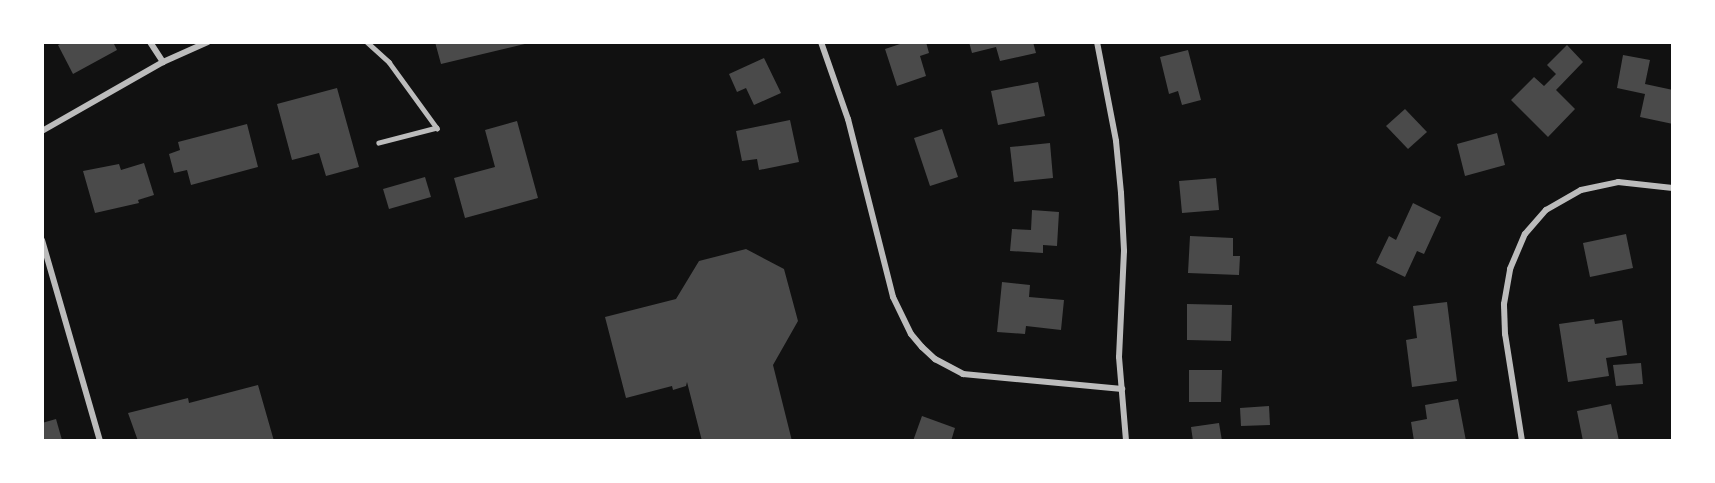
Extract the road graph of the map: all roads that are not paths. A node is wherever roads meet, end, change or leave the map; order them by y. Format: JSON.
{"nodes":[{"id":1,"x":150,"y":42,"type":"edge"},
{"id":2,"x":208,"y":42,"type":"edge"},
{"id":3,"x":367,"y":42,"type":"edge"},
{"id":4,"x":820,"y":42,"type":"edge"},
{"id":5,"x":1096,"y":42,"type":"edge"},
{"id":6,"x":163,"y":62,"type":"junction"},
{"id":7,"x":42,"y":131,"type":"edge"},
{"id":8,"x":379,"y":143,"type":"dead end"},
{"id":9,"x":1673,"y":188,"type":"edge"},
{"id":10,"x":42,"y":240,"type":"edge"},
{"id":11,"x":1122,"y":389,"type":"junction"},
{"id":12,"x":100,"y":441,"type":"edge"},
{"id":13,"x":1126,"y":441,"type":"edge"},
{"id":14,"x":1522,"y":441,"type":"edge"}],
"edges":[{"from":1,"to":6,"type":"street"},
{"from":2,"to":6,"type":"street"},
{"from":3,"to":8,"type":"lane"},
{"from":4,"to":11,"type":"street"},
{"from":5,"to":11,"type":"street"},
{"from":6,"to":7,"type":"street"},
{"from":9,"to":14,"type":"street"},
{"from":10,"to":12,"type":"street"},
{"from":11,"to":13,"type":"street"}]}
